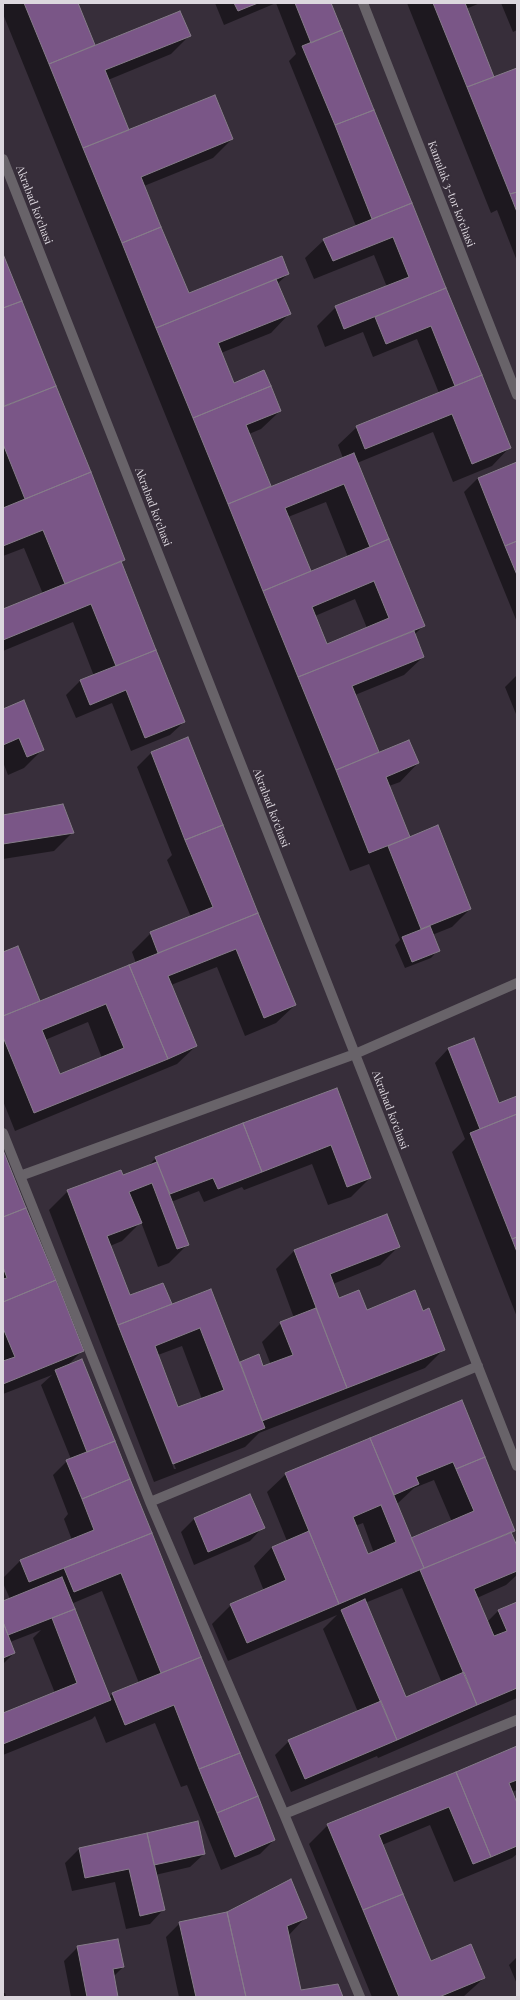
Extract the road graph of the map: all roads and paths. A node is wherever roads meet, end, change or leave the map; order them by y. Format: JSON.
{"nodes":[{"id":1,"x":363,"y":3,"type":"edge"},
{"id":2,"x":3,"y":159,"type":"edge"},
{"id":3,"x":517,"y":395,"type":"edge"},
{"id":4,"x":517,"y":983,"type":"edge"},
{"id":5,"x":355,"y":1054,"type":"junction"},
{"id":6,"x":3,"y":1133,"type":"edge"},
{"id":7,"x":20,"y":1176,"type":"junction"},
{"id":8,"x":478,"y":1366,"type":"junction"},
{"id":9,"x":517,"y":1466,"type":"edge"},
{"id":10,"x":150,"y":1502,"type":"junction"},
{"id":11,"x":517,"y":1720,"type":"edge"},
{"id":12,"x":284,"y":1814,"type":"junction"},
{"id":13,"x":360,"y":1997,"type":"edge"}],
"edges":[{"from":1,"to":3,"type":"street","name":"Kamalak 3-tor koʻchasi"},
{"from":2,"to":5,"type":"street","name":"Akrabad koʻchasi"},
{"from":4,"to":5,"type":"street"},
{"from":5,"to":7,"type":"street"},
{"from":5,"to":8,"type":"street","name":"Akrabad koʻchasi"},
{"from":6,"to":7,"type":"street"},
{"from":7,"to":10,"type":"street"},
{"from":8,"to":9,"type":"street","name":"Akrabad koʻchasi"},
{"from":8,"to":10,"type":"street"},
{"from":10,"to":12,"type":"street"},
{"from":11,"to":12,"type":"street"},
{"from":12,"to":13,"type":"street"}]}
